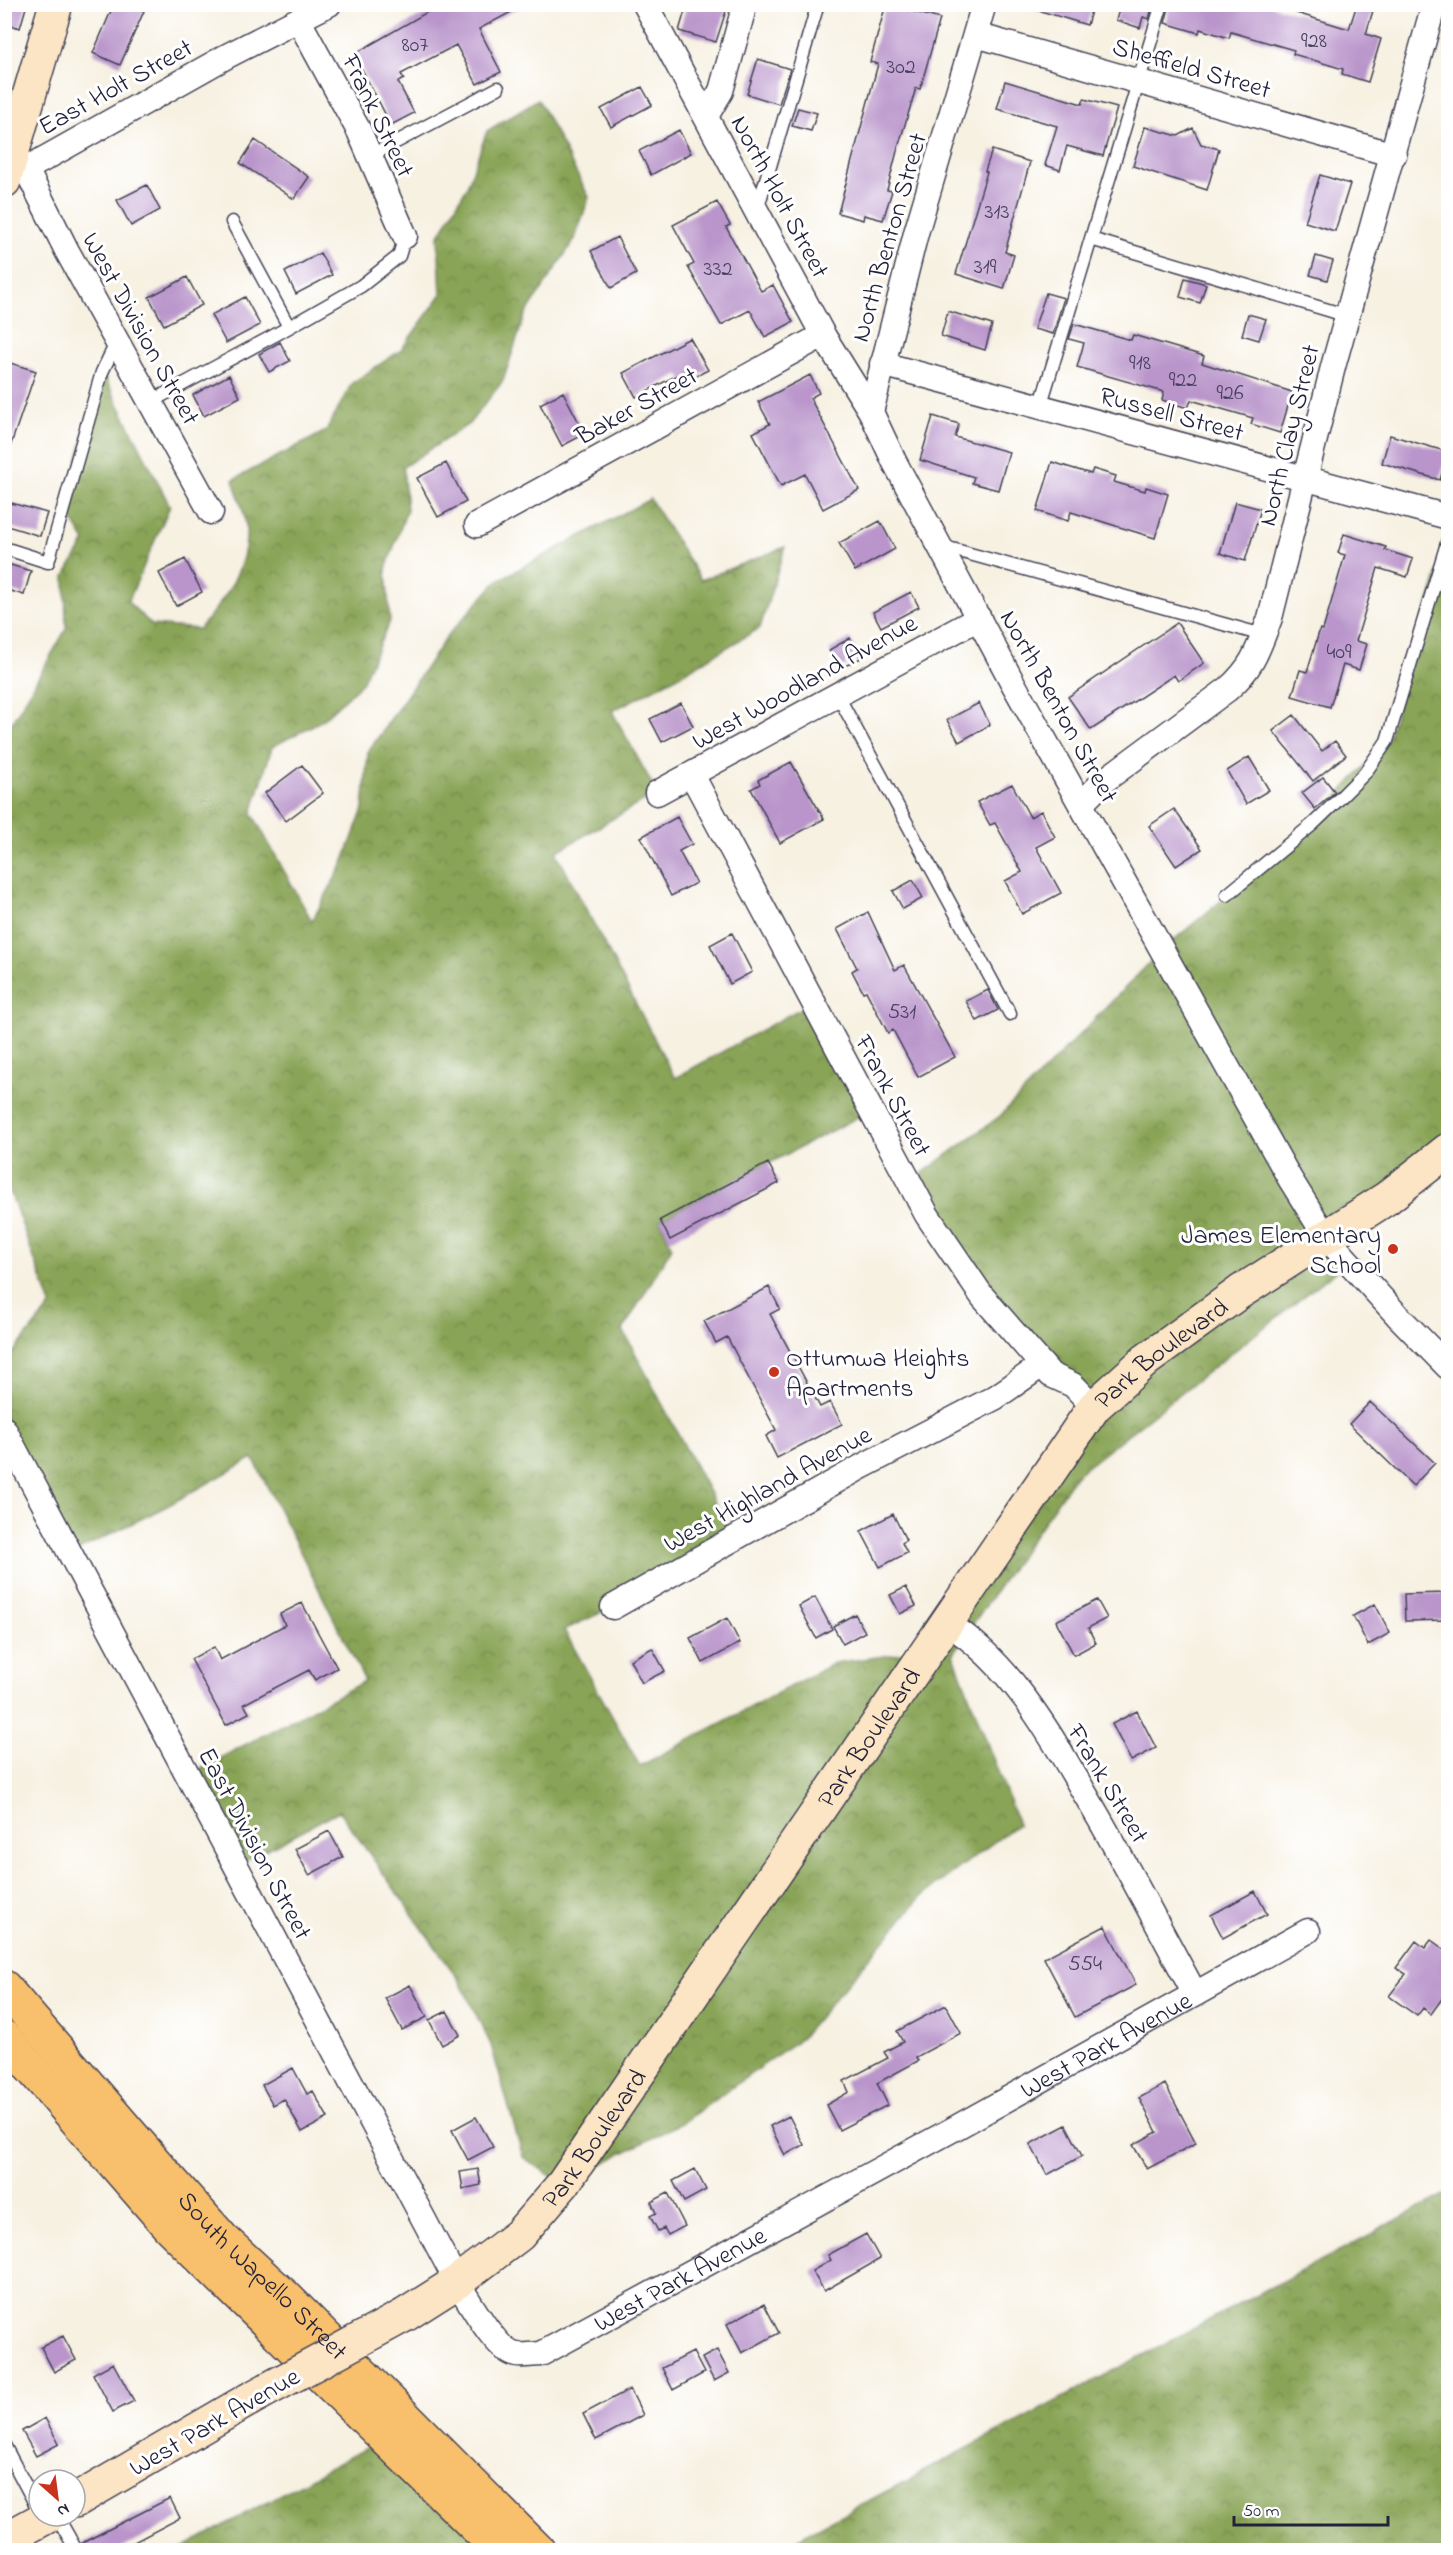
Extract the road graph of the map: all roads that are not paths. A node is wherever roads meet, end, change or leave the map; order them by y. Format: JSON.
{"nodes":[{"id":1,"x":56,"y":4,"type":"edge"},
{"id":2,"x":329,"y":4,"type":"edge"},
{"id":3,"x":645,"y":4,"type":"edge"},
{"id":4,"x":745,"y":4,"type":"edge"},
{"id":5,"x":818,"y":4,"type":"edge"},
{"id":6,"x":984,"y":4,"type":"edge"},
{"id":7,"x":1162,"y":4,"type":"edge"},
{"id":8,"x":1434,"y":4,"type":"edge"},
{"id":9,"x":299,"y":21,"type":"junction"},
{"id":10,"x":975,"y":35,"type":"junction"},
{"id":11,"x":1139,"y":82,"type":"junction"},
{"id":12,"x":498,"y":88,"type":"dead end"},
{"id":13,"x":706,"y":116,"type":"junction"},
{"id":14,"x":1394,"y":155,"type":"junction"},
{"id":15,"x":370,"y":156,"type":"junction"},
{"id":16,"x":12,"y":159,"type":"edge"},
{"id":17,"x":757,"y":211,"type":"junction"},
{"id":18,"x":232,"y":222,"type":"dead end"},
{"id":19,"x":405,"y":236,"type":"joint"},
{"id":20,"x":1091,"y":239,"type":"junction"},
{"id":21,"x":1348,"y":316,"type":"junction"},
{"id":22,"x":290,"y":327,"type":"junction"},
{"id":23,"x":823,"y":335,"type":"junction"},
{"id":24,"x":117,"y":341,"type":"junction"},
{"id":25,"x":882,"y":364,"type":"junction"},
{"id":26,"x":150,"y":402,"type":"junction"},
{"id":27,"x":1040,"y":407,"type":"junction"},
{"id":28,"x":871,"y":412,"type":"junction"},
{"id":29,"x":1306,"y":479,"type":"junction"},
{"id":30,"x":211,"y":512,"type":"dead end"},
{"id":31,"x":1449,"y":517,"type":"edge"},
{"id":32,"x":477,"y":525,"type":"dead end"},
{"id":33,"x":1449,"y":540,"type":"edge"},
{"id":34,"x":939,"y":545,"type":"junction"},
{"id":35,"x":4,"y":548,"type":"edge"},
{"id":36,"x":978,"y":618,"type":"junction"},
{"id":37,"x":1263,"y":635,"type":"junction"},
{"id":38,"x":837,"y":694,"type":"junction"},
{"id":39,"x":692,"y":775,"type":"junction"},
{"id":40,"x":657,"y":793,"type":"dead end"},
{"id":41,"x":1082,"y":804,"type":"junction"},
{"id":42,"x":1227,"y":895,"type":"dead end"},
{"id":43,"x":1010,"y":1014,"type":"dead end"},
{"id":44,"x":1449,"y":1150,"type":"edge"},
{"id":45,"x":1326,"y":1237,"type":"junction"},
{"id":46,"x":1042,"y":1365,"type":"junction"},
{"id":47,"x":1449,"y":1367,"type":"edge"},
{"id":48,"x":1094,"y":1407,"type":"junction"},
{"id":49,"x":4,"y":1429,"type":"edge"},
{"id":50,"x":613,"y":1607,"type":"dead end"},
{"id":51,"x":946,"y":1623,"type":"junction"},
{"id":52,"x":1308,"y":1931,"type":"dead end"},
{"id":53,"x":4,"y":1987,"type":"edge"},
{"id":54,"x":1195,"y":1994,"type":"junction"},
{"id":55,"x":4,"y":2037,"type":"edge"},
{"id":56,"x":457,"y":2282,"type":"junction"},
{"id":57,"x":4,"y":2445,"type":"edge"},
{"id":58,"x":27,"y":2484,"type":"edge"},
{"id":59,"x":87,"y":2494,"type":"edge"},
{"id":60,"x":27,"y":2527,"type":"edge"},
{"id":61,"x":57,"y":2528,"type":"edge"},
{"id":62,"x":4,"y":2540,"type":"edge"},
{"id":63,"x":76,"y":2550,"type":"edge"},
{"id":64,"x":499,"y":2550,"type":"edge"},
{"id":65,"x":538,"y":2550,"type":"edge"}],
"edges":[{"from":1,"to":16,"type":"main road"},
{"from":2,"to":9,"type":"street","name":"East Holt Street"},
{"from":3,"to":13,"type":"street","name":"North Holt Street"},
{"from":4,"to":13,"type":"street"},
{"from":5,"to":17,"type":"lane"},
{"from":6,"to":10,"type":"street","name":"North Benton Street"},
{"from":7,"to":11,"type":"lane"},
{"from":8,"to":14,"type":"street","name":"North Clay Street"},
{"from":9,"to":15,"type":"street","name":"Frank Street"},
{"from":9,"to":16,"type":"street","name":"East Holt Street"},
{"from":10,"to":11,"type":"street","name":"Sheffield Street"},
{"from":10,"to":25,"type":"street","name":"North Benton Street"},
{"from":11,"to":14,"type":"street","name":"Sheffield Street"},
{"from":11,"to":20,"type":"lane"},
{"from":12,"to":15,"type":"lane"},
{"from":13,"to":17,"type":"street","name":"North Holt Street"},
{"from":14,"to":21,"type":"street","name":"North Clay Street"},
{"from":15,"to":19,"type":"street","name":"Frank Street"},
{"from":16,"to":24,"type":"street","name":"West Division Street"},
{"from":17,"to":23,"type":"street","name":"North Holt Street"},
{"from":18,"to":22,"type":"lane"},
{"from":19,"to":22,"type":"lane"},
{"from":20,"to":21,"type":"lane"},
{"from":20,"to":27,"type":"lane"},
{"from":21,"to":29,"type":"street","name":"North Clay Street"},
{"from":22,"to":26,"type":"lane"},
{"from":23,"to":28,"type":"street","name":"North Holt Street"},
{"from":23,"to":32,"type":"street","name":"Baker Street"},
{"from":24,"to":26,"type":"street","name":"West Division Street"},
{"from":24,"to":35,"type":"lane"},
{"from":25,"to":27,"type":"street","name":"Russell Street"},
{"from":25,"to":28,"type":"street","name":"North Benton Street"},
{"from":26,"to":30,"type":"street","name":"West Division Street"},
{"from":27,"to":29,"type":"street","name":"Russell Street"},
{"from":28,"to":34,"type":"street","name":"North Benton Street"},
{"from":29,"to":31,"type":"street","name":"Russell Street"},
{"from":29,"to":37,"type":"street","name":"North Clay Street"},
{"from":33,"to":42,"type":"lane"},
{"from":34,"to":36,"type":"street","name":"North Benton Street"},
{"from":34,"to":37,"type":"lane"},
{"from":36,"to":38,"type":"street","name":"West Woodland Avenue"},
{"from":36,"to":41,"type":"street","name":"North Benton Street"},
{"from":37,"to":41,"type":"street","name":"North Clay Street"},
{"from":38,"to":39,"type":"street","name":"West Woodland Avenue"},
{"from":38,"to":43,"type":"lane"},
{"from":39,"to":40,"type":"street","name":"West Woodland Avenue"},
{"from":39,"to":46,"type":"street","name":"Frank Street"},
{"from":41,"to":45,"type":"street","name":"North Benton Street"},
{"from":44,"to":45,"type":"main road","name":"Park Boulevard"},
{"from":45,"to":47,"type":"street","name":"North Benton Street"},
{"from":45,"to":48,"type":"main road","name":"Park Boulevard"},
{"from":46,"to":48,"type":"street","name":"Frank Street"},
{"from":46,"to":50,"type":"street","name":"West Highland Avenue"},
{"from":48,"to":51,"type":"main road","name":"Park Boulevard"},
{"from":49,"to":56,"type":"street","name":"East Division Street"},
{"from":51,"to":54,"type":"street","name":"Frank Street"},
{"from":51,"to":56,"type":"main road","name":"Park Boulevard"},
{"from":52,"to":54,"type":"street","name":"West Park Avenue"},
{"from":53,"to":65,"type":"highway","name":"South Wapello Street"},
{"from":54,"to":56,"type":"street","name":"West Park Avenue"},
{"from":55,"to":64,"type":"highway"},
{"from":56,"to":59,"type":"main road","name":"West Park Avenue","bridge":true},
{"from":57,"to":58,"type":"lane"},
{"from":60,"to":62,"type":"main road"},
{"from":61,"to":63,"type":"lane"}]}
